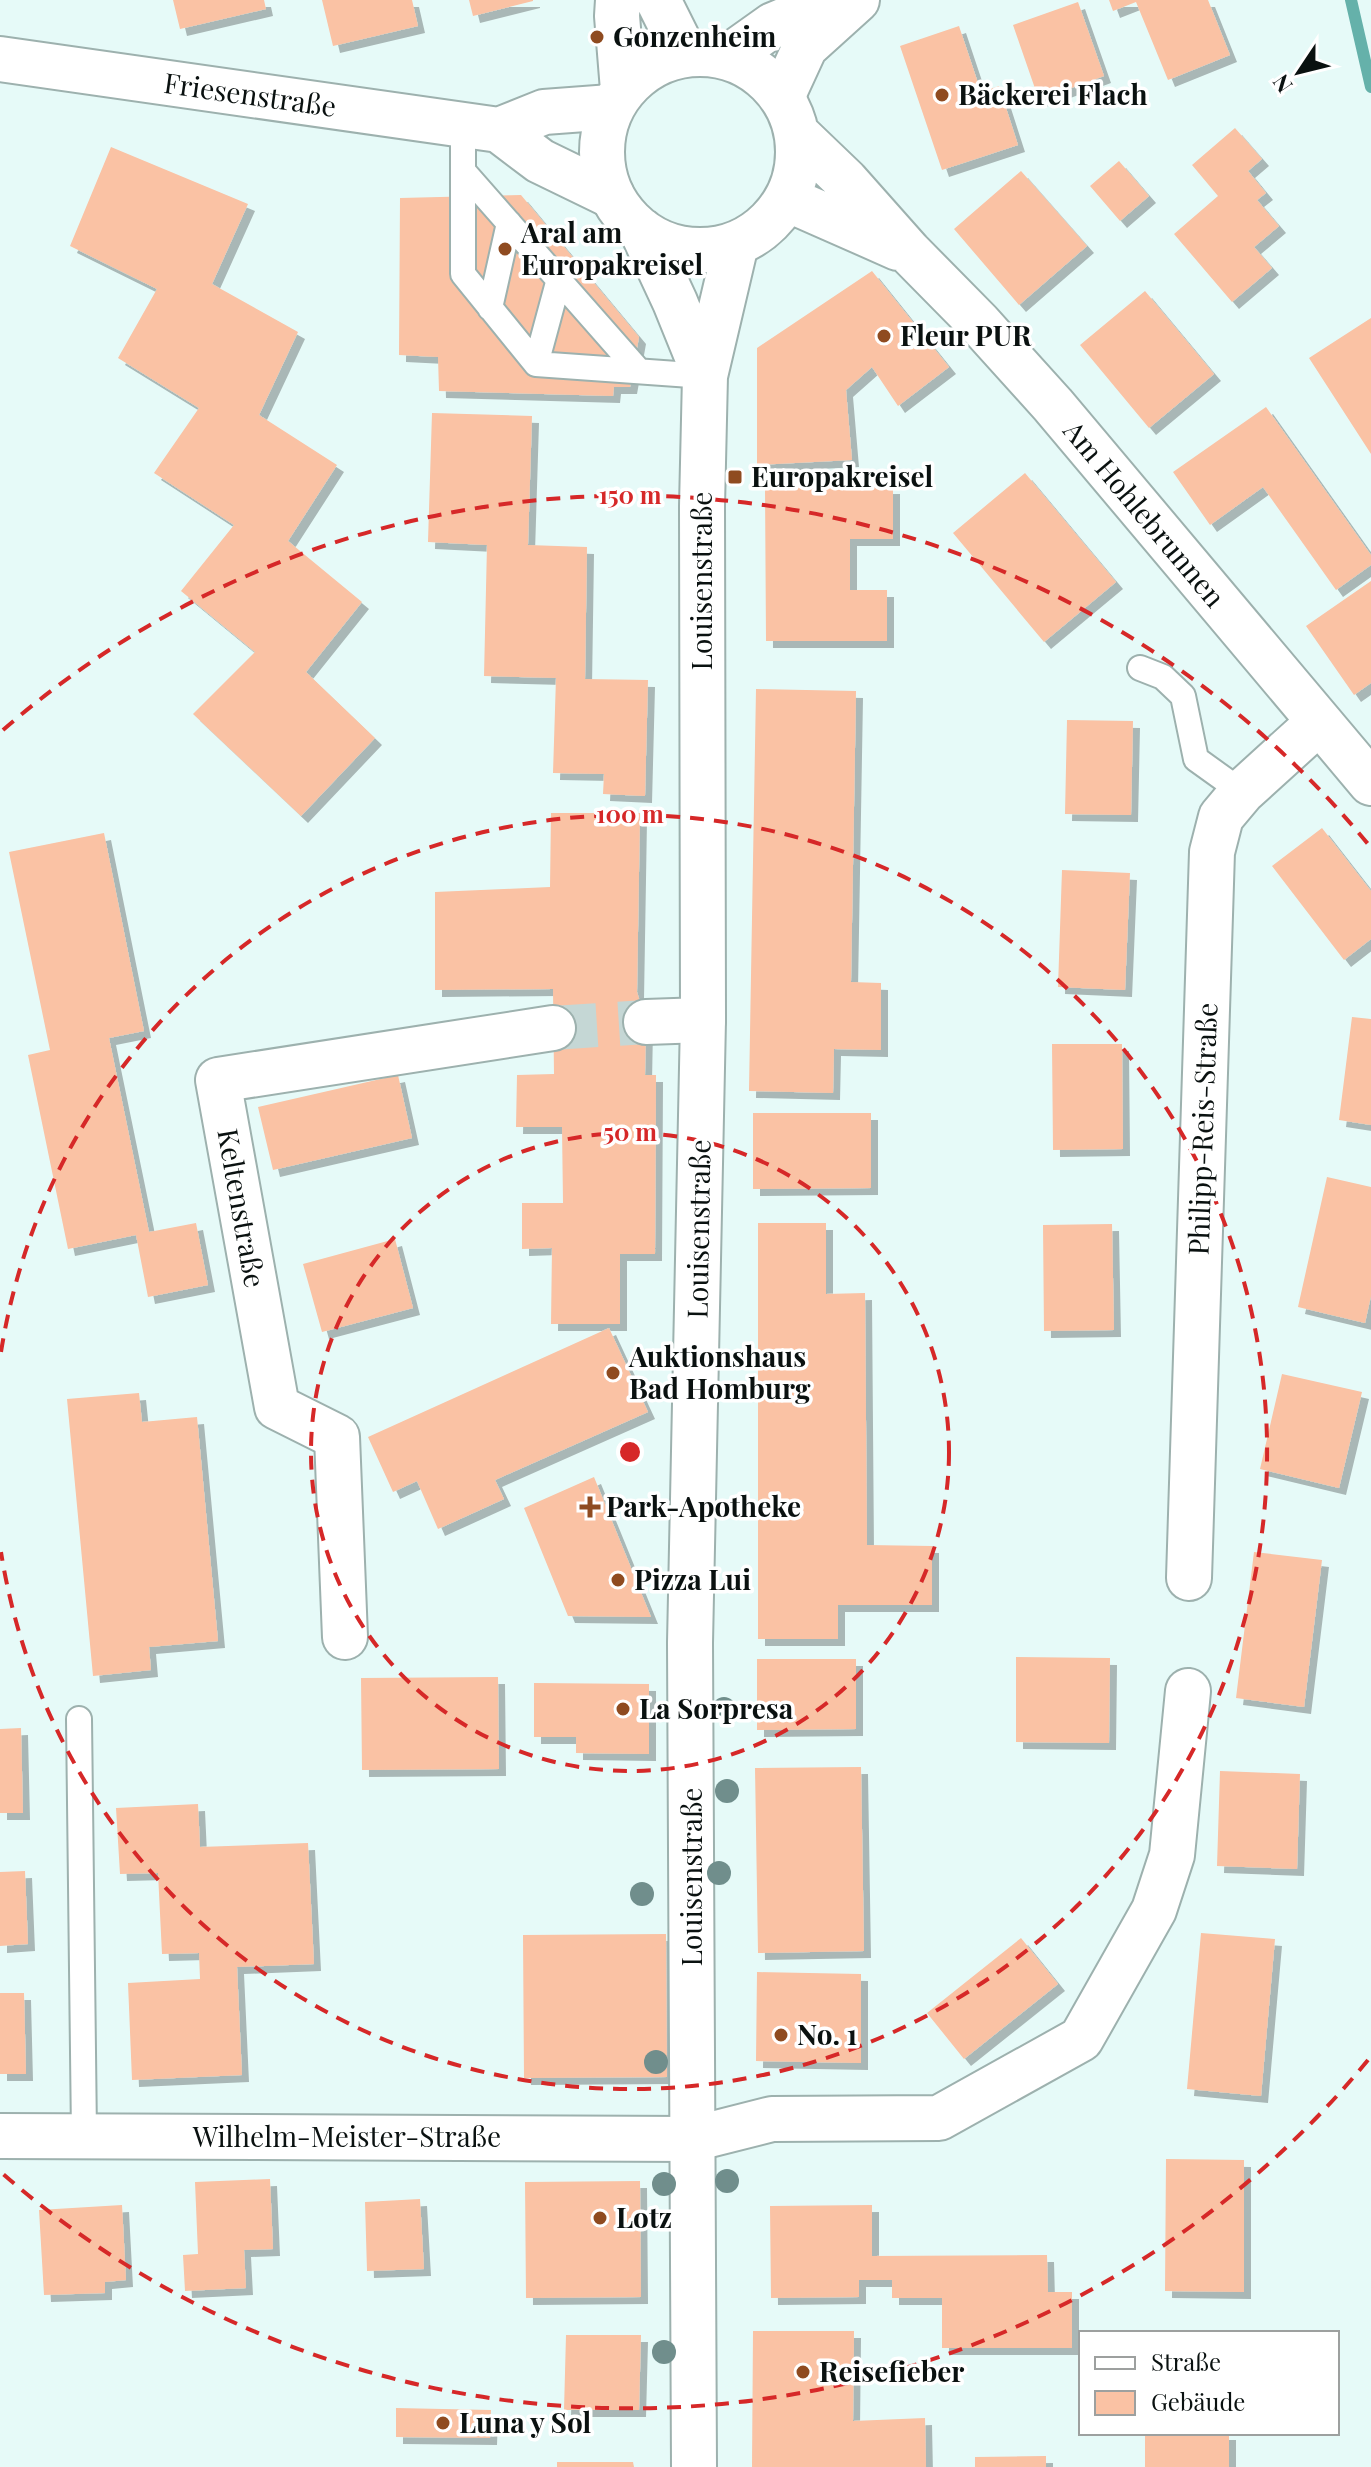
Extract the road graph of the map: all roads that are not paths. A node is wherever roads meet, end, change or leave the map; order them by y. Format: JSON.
{"nodes":[{"id":1,"x":618,"y":0,"type":"edge"},
{"id":2,"x":658,"y":0,"type":"edge"},
{"id":3,"x":834,"y":0,"type":"edge"},
{"id":4,"x":857,"y":0,"type":"edge"},
{"id":5,"x":685,"y":54,"type":"junction"},
{"id":6,"x":728,"y":57,"type":"junction"},
{"id":7,"x":0,"y":59,"type":"edge"},
{"id":8,"x":617,"y":99,"type":"junction"},
{"id":9,"x":790,"y":116,"type":"junction"},
{"id":10,"x":481,"y":128,"type":"junction"},
{"id":11,"x":463,"y":171,"type":"junction"},
{"id":12,"x":612,"y":196,"type":"junction"},
{"id":13,"x":787,"y":199,"type":"junction"},
{"id":14,"x":509,"y":223,"type":"junction"},
{"id":15,"x":642,"y":231,"type":"junction"},
{"id":16,"x":736,"y":244,"type":"junction"},
{"id":17,"x":909,"y":252,"type":"junction"},
{"id":18,"x":559,"y":279,"type":"junction"},
{"id":19,"x":490,"y":308,"type":"junction"},
{"id":20,"x":536,"y":364,"type":"junction"},
{"id":21,"x":639,"y":371,"type":"junction"},
{"id":22,"x":705,"y":376,"type":"junction"},
{"id":23,"x":1140,"y":668,"type":"dead end"},
{"id":24,"x":1318,"y":723,"type":"junction"},
{"id":25,"x":1371,"y":783,"type":"edge"},
{"id":26,"x":1242,"y":792,"type":"junction"},
{"id":27,"x":703,"y":1020,"type":"junction"},
{"id":28,"x":646,"y":1022,"type":"tunnel mouth"},
{"id":29,"x":553,"y":1028,"type":"tunnel mouth"},
{"id":30,"x":1189,"y":1578,"type":"dead end"},
{"id":31,"x":345,"y":1637,"type":"dead end"},
{"id":32,"x":1188,"y":1691,"type":"dead end"},
{"id":33,"x":79,"y":1719,"type":"dead end"},
{"id":34,"x":84,"y":2135,"type":"junction"},
{"id":35,"x":0,"y":2136,"type":"edge"},
{"id":36,"x":693,"y":2139,"type":"junction"},
{"id":37,"x":694,"y":2467,"type":"edge"}],
"edges":[{"from":1,"to":8,"type":"street"},
{"from":2,"to":5,"type":"street"},
{"from":3,"to":6,"type":"street"},
{"from":4,"to":9,"type":"street"},
{"from":5,"to":6,"type":"street"},
{"from":5,"to":8,"type":"street"},
{"from":6,"to":9,"type":"street"},
{"from":7,"to":10,"type":"street","name":"Friesenstraße"},
{"from":8,"to":10,"type":"street","name":"Friesenstraße"},
{"from":8,"to":12,"type":"street"},
{"from":9,"to":13,"type":"street"},
{"from":9,"to":17,"type":"street","name":"Am Hohlebrunnen"},
{"from":10,"to":11,"type":"lane"},
{"from":10,"to":12,"type":"street","name":"Friesenstraße"},
{"from":11,"to":14,"type":"lane"},
{"from":11,"to":19,"type":"lane"},
{"from":12,"to":15,"type":"street"},
{"from":13,"to":16,"type":"street"},
{"from":13,"to":17,"type":"street","name":"Am Hohlebrunnen"},
{"from":14,"to":18,"type":"lane"},
{"from":14,"to":19,"type":"lane"},
{"from":15,"to":16,"type":"street"},
{"from":15,"to":22,"type":"street","name":"Louisenstraße"},
{"from":16,"to":22,"type":"street","name":"Louisenstraße"},
{"from":17,"to":24,"type":"street","name":"Am Hohlebrunnen"},
{"from":18,"to":20,"type":"lane"},
{"from":18,"to":21,"type":"lane"},
{"from":19,"to":20,"type":"lane"},
{"from":20,"to":21,"type":"lane"},
{"from":21,"to":22,"type":"lane"},
{"from":22,"to":27,"type":"street","name":"Louisenstraße"},
{"from":23,"to":26,"type":"lane"},
{"from":24,"to":25,"type":"street","name":"Am Hohlebrunnen"},
{"from":24,"to":26,"type":"street","name":"Philipp-Reis-Straße"},
{"from":26,"to":30,"type":"street","name":"Philipp-Reis-Straße"},
{"from":27,"to":28,"type":"street"},
{"from":27,"to":36,"type":"street","name":"Louisenstraße"},
{"from":29,"to":31,"type":"street","name":"Keltenstraße"},
{"from":32,"to":36,"type":"street"},
{"from":33,"to":34,"type":"lane"},
{"from":34,"to":35,"type":"street","name":"Wilhelm-Meister-Straße"},
{"from":34,"to":36,"type":"street","name":"Wilhelm-Meister-Straße"},
{"from":36,"to":37,"type":"street","name":"Louisenstraße"}]}
